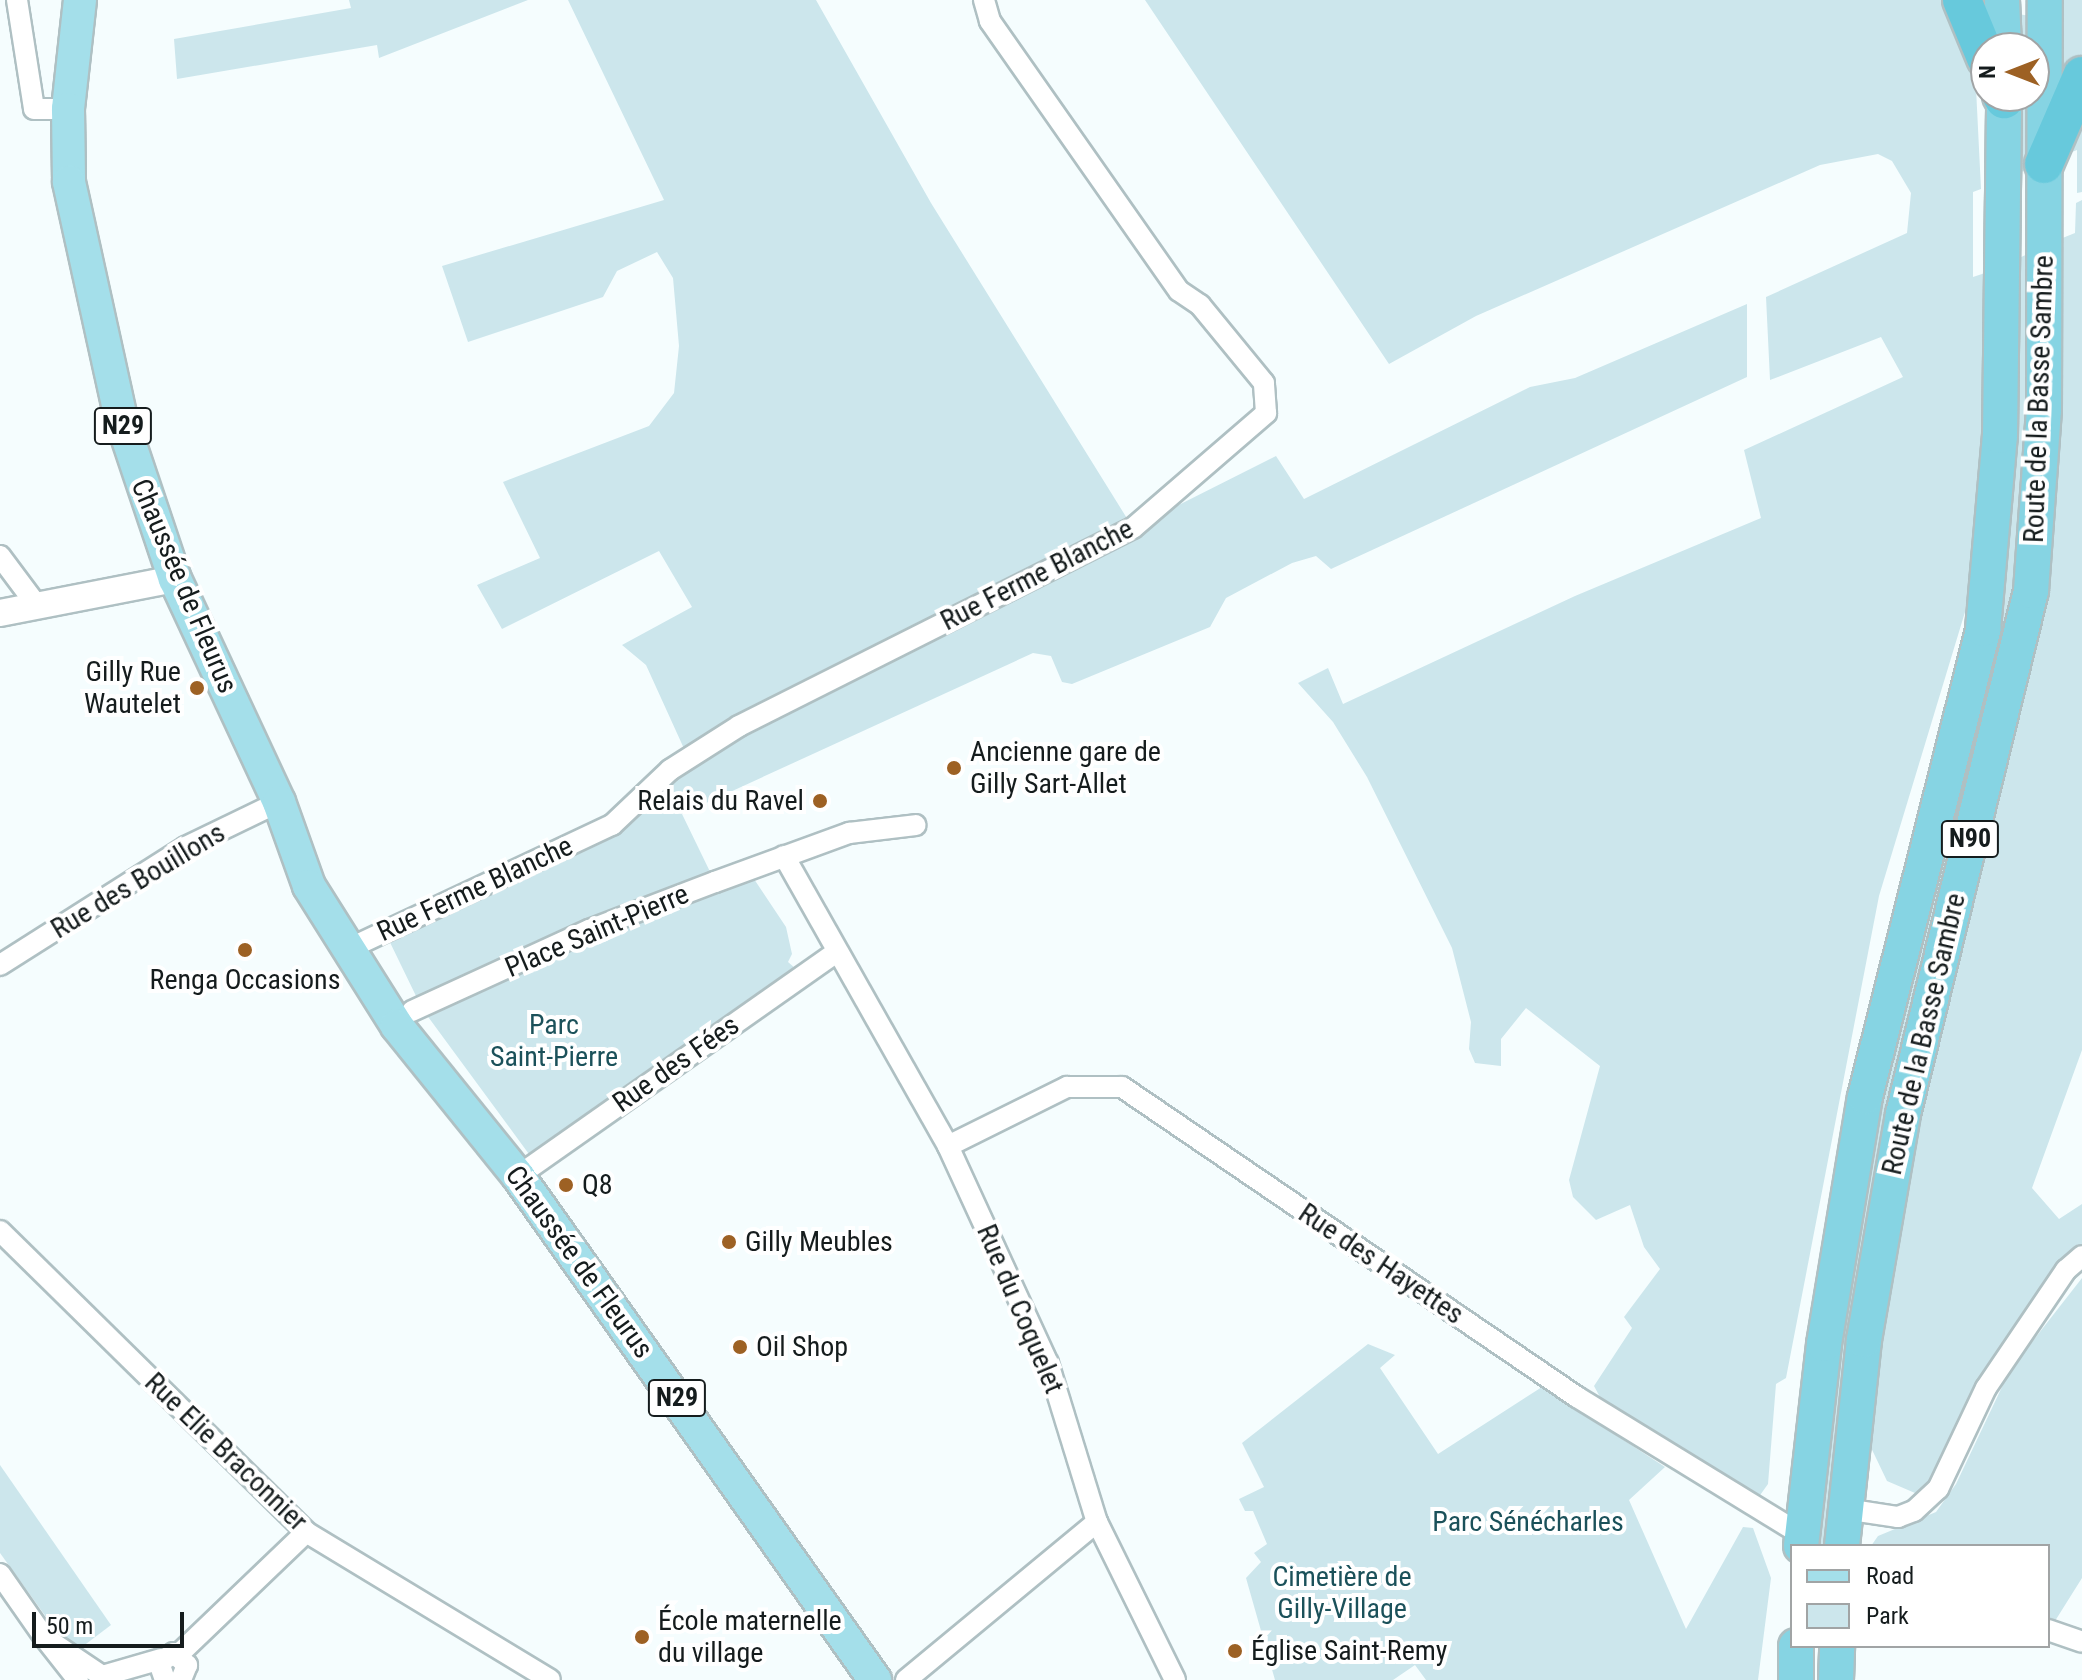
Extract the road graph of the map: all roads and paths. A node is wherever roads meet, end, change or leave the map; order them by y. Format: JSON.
{"nodes":[{"id":1,"x":17,"y":0,"type":"edge"},
{"id":2,"x":80,"y":0,"type":"edge"},
{"id":3,"x":984,"y":0,"type":"edge"},
{"id":4,"x":1962,"y":0,"type":"edge"},
{"id":5,"x":2002,"y":0,"type":"edge"},
{"id":6,"x":2045,"y":0,"type":"edge"},
{"id":7,"x":1975,"y":32,"type":"edge"},
{"id":8,"x":2003,"y":32,"type":"edge"},
{"id":9,"x":79,"y":36,"type":"junction"},
{"id":10,"x":2082,"y":76,"type":"edge"},
{"id":11,"x":68,"y":109,"type":"junction"},
{"id":12,"x":2003,"y":112,"type":"edge"},
{"id":13,"x":2044,"y":164,"type":"junction"},
{"id":14,"x":87,"y":269,"type":"junction"},
{"id":15,"x":0,"y":556,"type":"edge"},
{"id":16,"x":175,"y":579,"type":"junction"},
{"id":17,"x":35,"y":603,"type":"junction"},
{"id":18,"x":0,"y":613,"type":"edge"},
{"id":19,"x":279,"y":802,"type":"junction"},
{"id":20,"x":916,"y":825,"type":"dead end"},
{"id":21,"x":784,"y":856,"type":"junction"},
{"id":22,"x":356,"y":945,"type":"junction"},
{"id":23,"x":835,"y":953,"type":"junction"},
{"id":24,"x":0,"y":965,"type":"edge"},
{"id":25,"x":412,"y":1011,"type":"junction"},
{"id":26,"x":475,"y":1119,"type":"junction"},
{"id":27,"x":948,"y":1146,"type":"junction"},
{"id":28,"x":518,"y":1176,"type":"junction"},
{"id":29,"x":3,"y":1241,"type":"edge"},
{"id":30,"x":2082,"y":1256,"type":"edge"},
{"id":31,"x":1845,"y":1509,"type":"junction"},
{"id":32,"x":1097,"y":1522,"type":"junction"},
{"id":33,"x":306,"y":1532,"type":"junction"},
{"id":34,"x":1802,"y":1541,"type":"edge"},
{"id":35,"x":1842,"y":1544,"type":"edge"},
{"id":36,"x":0,"y":1574,"type":"edge"},
{"id":37,"x":2050,"y":1631,"type":"edge"},
{"id":38,"x":44,"y":1637,"type":"junction"},
{"id":39,"x":2082,"y":1642,"type":"edge"},
{"id":40,"x":1796,"y":1648,"type":"edge"},
{"id":41,"x":1837,"y":1648,"type":"edge"},
{"id":42,"x":2082,"y":1656,"type":"edge"},
{"id":43,"x":166,"y":1666,"type":"edge"},
{"id":44,"x":98,"y":1679,"type":"edge"},
{"id":45,"x":78,"y":1680,"type":"edge"},
{"id":46,"x":132,"y":1680,"type":"edge"},
{"id":47,"x":181,"y":1680,"type":"edge"},
{"id":48,"x":550,"y":1680,"type":"edge"},
{"id":49,"x":875,"y":1680,"type":"edge"},
{"id":50,"x":906,"y":1680,"type":"edge"},
{"id":51,"x":1175,"y":1680,"type":"edge"},
{"id":52,"x":1796,"y":1680,"type":"edge"},
{"id":53,"x":1836,"y":1680,"type":"edge"}],
"edges":[{"from":1,"to":11,"type":"street"},
{"from":2,"to":9,"type":"main road","name":"Chaussée de Fleurus","number":"N29"},
{"from":3,"to":22,"type":"street","name":"Rue Ferme Blanche"},
{"from":4,"to":7,"type":"highway"},
{"from":5,"to":8,"type":"highway"},
{"from":6,"to":13,"type":"highway","name":"Route de la Basse Sambre","number":"N90"},
{"from":9,"to":11,"type":"main road","name":"Chaussée de Fleurus","number":"N29"},
{"from":9,"to":14,"type":"main road","name":"Chaussée de Fleurus","number":"N29"},
{"from":10,"to":13,"type":"highway"},
{"from":11,"to":14,"type":"main road","name":"Chaussée de Fleurus","number":"N29"},
{"from":12,"to":34,"type":"highway","name":"Route de la Basse Sambre","number":"N90"},
{"from":13,"to":31,"type":"highway","name":"Route de la Basse Sambre","number":"N90"},
{"from":14,"to":16,"type":"main road","name":"Chaussée de Fleurus","number":"N29"},
{"from":15,"to":17,"type":"street"},
{"from":16,"to":17,"type":"street"},
{"from":16,"to":19,"type":"main road","name":"Chaussée de Fleurus","number":"N29"},
{"from":17,"to":18,"type":"street"},
{"from":19,"to":22,"type":"main road","name":"Chaussée de Fleurus","number":"N29"},
{"from":19,"to":24,"type":"street","name":"Rue des Bouillons"},
{"from":20,"to":21,"type":"street","name":"Place Saint-Pierre"},
{"from":21,"to":23,"type":"street","name":"Rue du Coquelet"},
{"from":21,"to":25,"type":"street","name":"Place Saint-Pierre"},
{"from":22,"to":25,"type":"main road","name":"Chaussée de Fleurus","number":"N29"},
{"from":22,"to":26,"type":"main road","name":"Chaussée de Fleurus","number":"N29"},
{"from":23,"to":27,"type":"street","name":"Rue du Coquelet"},
{"from":23,"to":28,"type":"street","name":"Rue des Fées"},
{"from":25,"to":26,"type":"main road","name":"Chaussée de Fleurus","number":"N29"},
{"from":26,"to":28,"type":"main road","name":"Chaussée de Fleurus","number":"N29"},
{"from":27,"to":32,"type":"street","name":"Rue du Coquelet"},
{"from":27,"to":34,"type":"street","name":"Rue des Hayettes"},
{"from":28,"to":49,"type":"main road","name":"Chaussée de Fleurus","number":"N29"},
{"from":29,"to":33,"type":"street","name":"Rue Elie Braconnier"},
{"from":30,"to":31,"type":"street"},
{"from":31,"to":35,"type":"highway","name":"Route de la Basse Sambre","number":"N90"},
{"from":32,"to":50,"type":"street"},
{"from":32,"to":51,"type":"street","name":"Rue du Coquelet"},
{"from":33,"to":43,"type":"street"},
{"from":33,"to":48,"type":"street","name":"Rue Elie Braconnier"},
{"from":36,"to":38,"type":"street"},
{"from":37,"to":39,"type":"street"},
{"from":38,"to":44,"type":"street"},
{"from":38,"to":45,"type":"street"},
{"from":39,"to":42,"type":"street"},
{"from":40,"to":52,"type":"highway"},
{"from":41,"to":53,"type":"highway"},
{"from":43,"to":44,"type":"street"},
{"from":43,"to":46,"type":"street"},
{"from":43,"to":47,"type":"street"}]}
